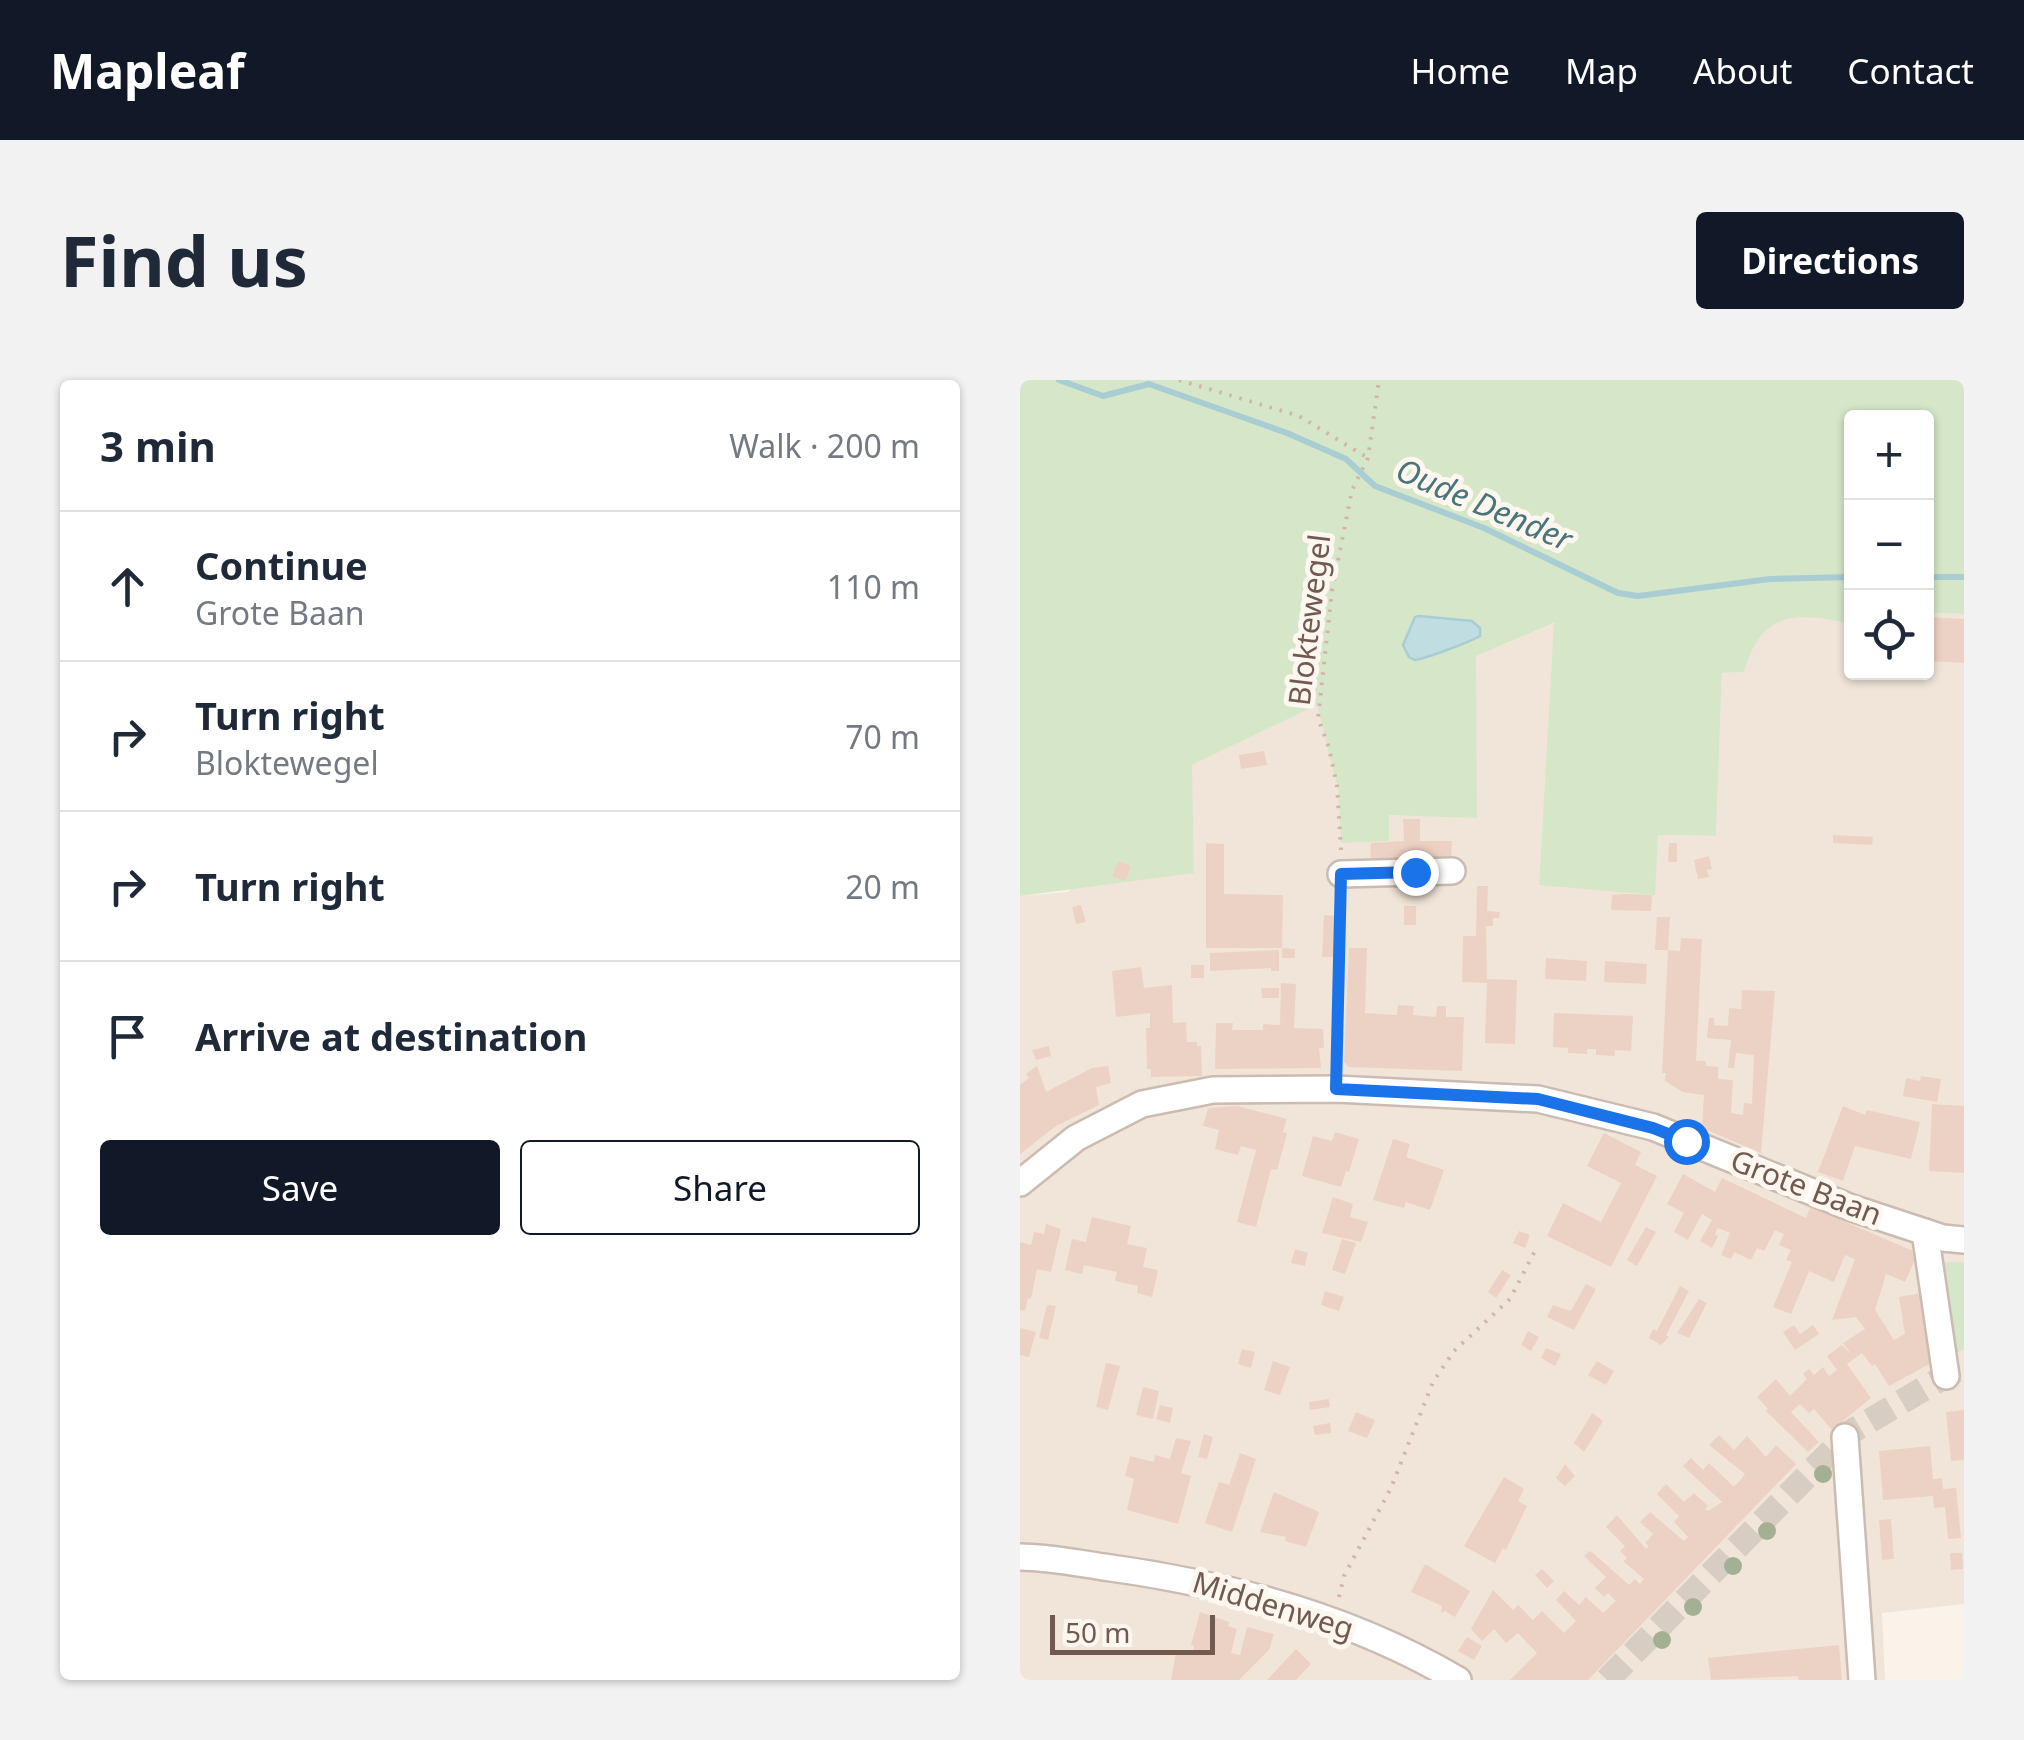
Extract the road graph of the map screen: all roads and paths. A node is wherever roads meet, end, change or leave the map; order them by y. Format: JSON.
{"nodes":[{"id":1,"x":1179,"y":380,"type":"edge"},
{"id":2,"x":1379,"y":380,"type":"edge"},
{"id":3,"x":1368,"y":458,"type":"junction"},
{"id":4,"x":1452,"y":872,"type":"dead end"},
{"id":5,"x":1341,"y":874,"type":"junction"},
{"id":6,"x":1336,"y":1089,"type":"junction"},
{"id":7,"x":1020,"y":1183,"type":"edge"},
{"id":8,"x":1925,"y":1232,"type":"junction"},
{"id":9,"x":1964,"y":1240,"type":"edge"},
{"id":10,"x":1536,"y":1249,"type":"dead end"},
{"id":11,"x":1946,"y":1376,"type":"dead end"},
{"id":12,"x":1845,"y":1438,"type":"dead end"},
{"id":13,"x":1020,"y":1556,"type":"edge"},
{"id":14,"x":1332,"y":1621,"type":"junction"},
{"id":15,"x":1458,"y":1680,"type":"edge"},
{"id":16,"x":1862,"y":1680,"type":"edge"}],
"edges":[{"from":1,"to":3,"type":"path"},
{"from":2,"to":3,"type":"path","name":"Bloktewegel"},
{"from":3,"to":5,"type":"path","name":"Bloktewegel"},
{"from":4,"to":5,"type":"street"},
{"from":5,"to":6,"type":"path","name":"Bloktewegel"},
{"from":6,"to":7,"type":"street","name":"Grote Baan"},
{"from":6,"to":8,"type":"street","name":"Grote Baan"},
{"from":8,"to":9,"type":"street","name":"Grote Baan"},
{"from":8,"to":11,"type":"street"},
{"from":10,"to":14,"type":"path"},
{"from":12,"to":16,"type":"street"},
{"from":13,"to":14,"type":"street","name":"Middenweg"},
{"from":14,"to":15,"type":"street","name":"Middenweg"}]}
